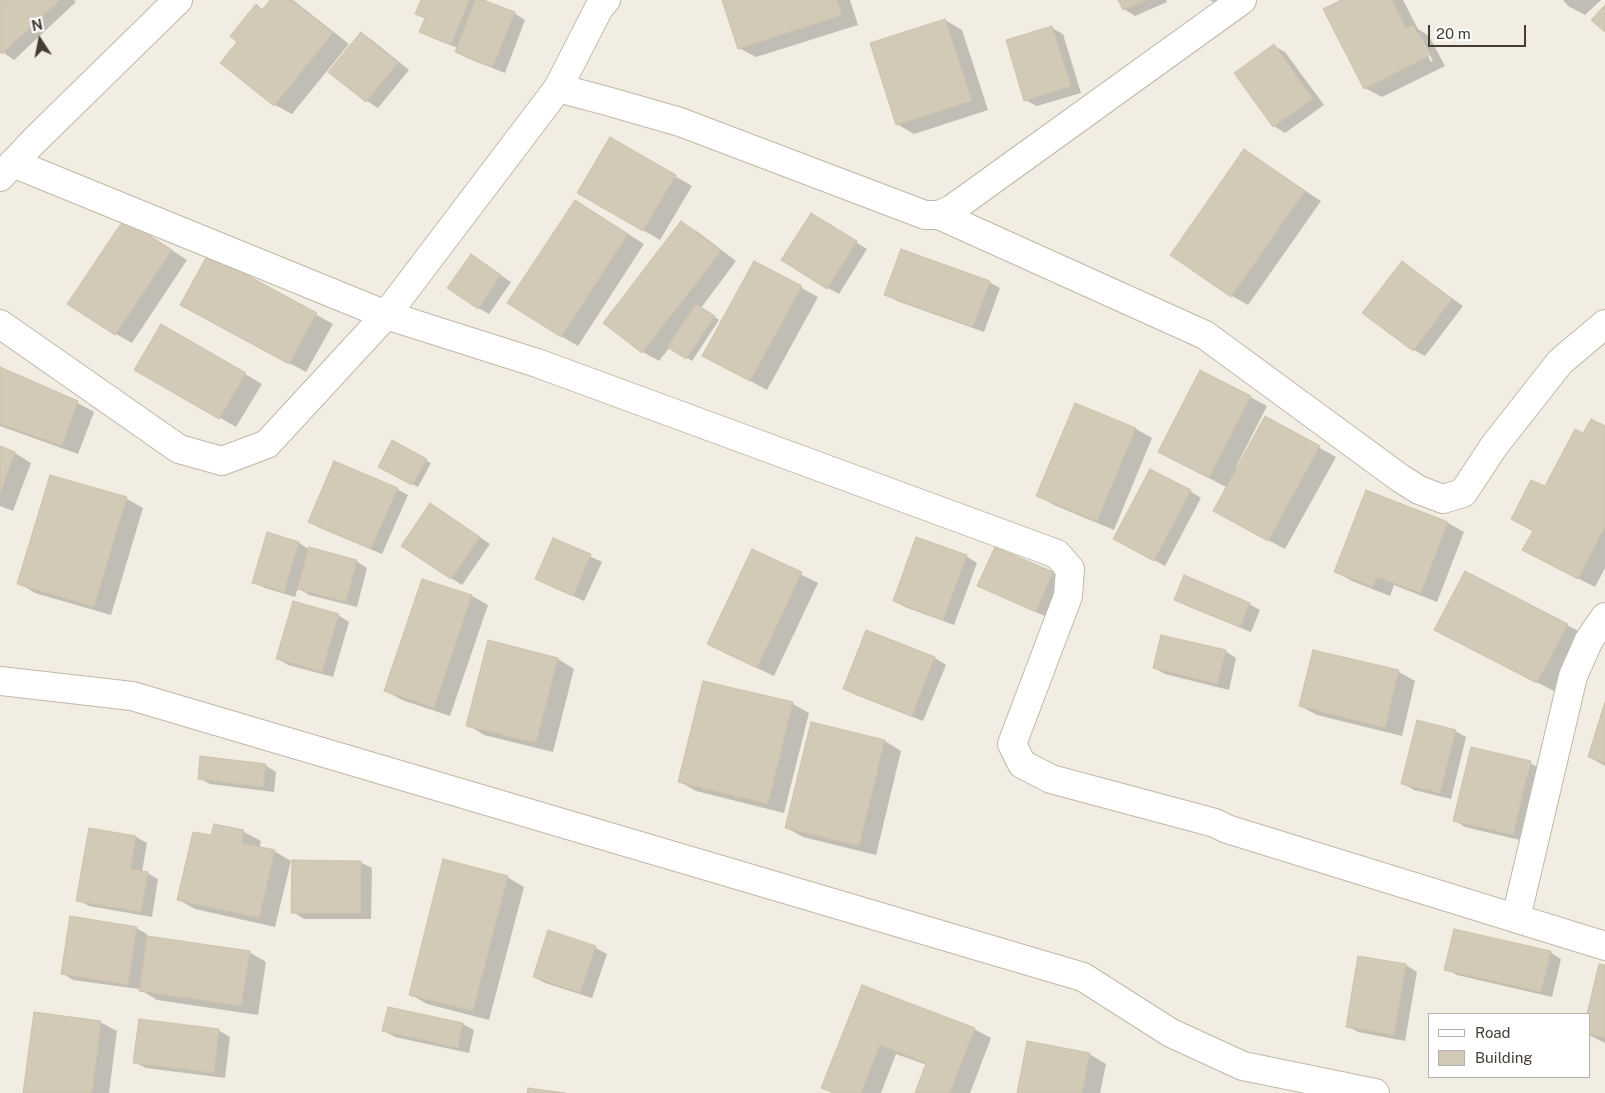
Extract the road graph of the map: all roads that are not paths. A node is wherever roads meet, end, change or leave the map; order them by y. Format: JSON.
{"nodes":[{"id":1,"x":178,"y":0,"type":"edge"},
{"id":2,"x":606,"y":0,"type":"edge"},
{"id":3,"x":1242,"y":0,"type":"edge"},
{"id":4,"x":558,"y":88,"type":"junction"},
{"id":5,"x":7,"y":170,"type":"edge"},
{"id":6,"x":939,"y":215,"type":"junction"},
{"id":7,"x":386,"y":315,"type":"junction"},
{"id":8,"x":0,"y":324,"type":"edge"},
{"id":9,"x":1605,"y":324,"type":"edge"},
{"id":10,"x":1605,"y":616,"type":"edge"},
{"id":11,"x":0,"y":681,"type":"edge"},
{"id":12,"x":1516,"y":918,"type":"junction"},
{"id":13,"x":1605,"y":946,"type":"edge"},
{"id":14,"x":1375,"y":1093,"type":"edge"}],
"edges":[{"from":1,"to":5,"type":"street"},
{"from":2,"to":4,"type":"street"},
{"from":3,"to":6,"type":"street"},
{"from":4,"to":6,"type":"street"},
{"from":4,"to":7,"type":"street"},
{"from":5,"to":7,"type":"street"},
{"from":6,"to":9,"type":"street"},
{"from":7,"to":8,"type":"street"},
{"from":7,"to":12,"type":"street"},
{"from":10,"to":12,"type":"street"},
{"from":11,"to":14,"type":"street"},
{"from":12,"to":13,"type":"street"}]}
